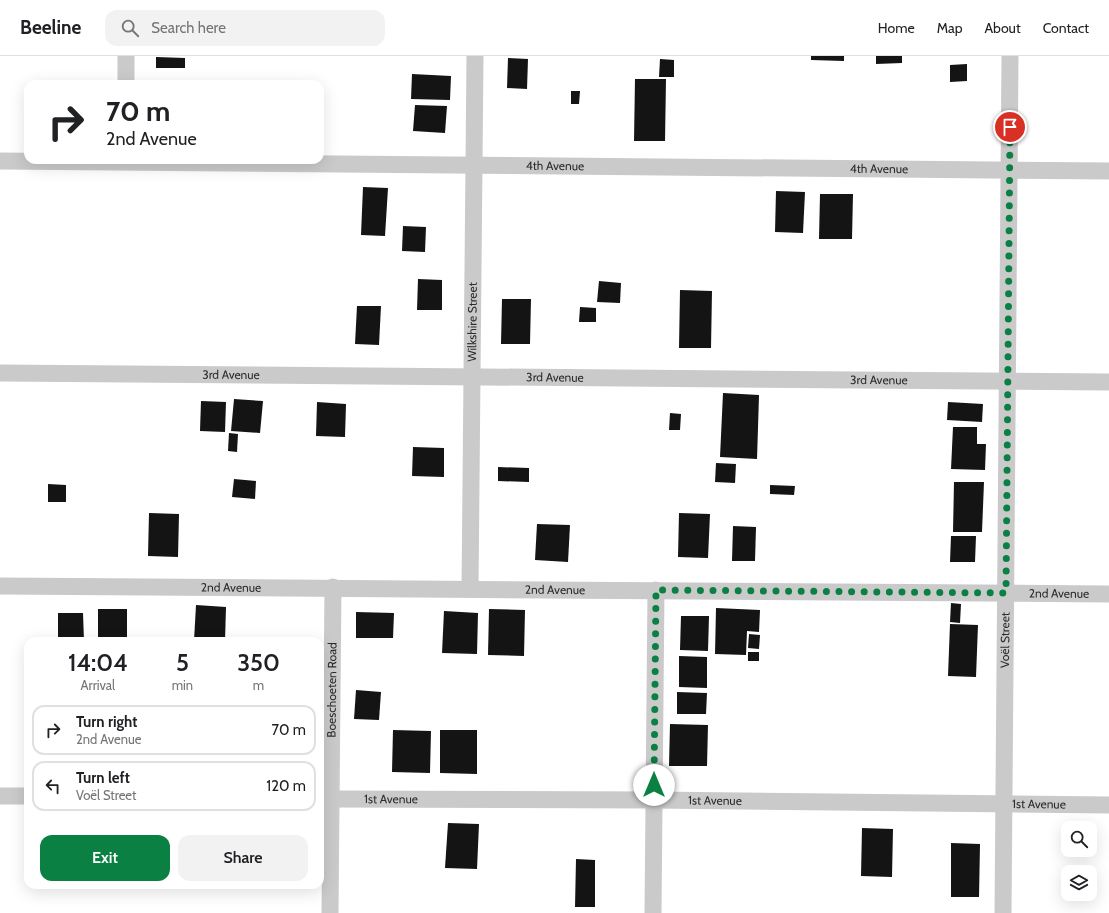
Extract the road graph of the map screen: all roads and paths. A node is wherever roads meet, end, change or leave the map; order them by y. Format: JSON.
{"nodes":[{"id":1,"x":126,"y":56,"type":"edge"},
{"id":2,"x":475,"y":56,"type":"edge"},
{"id":3,"x":1010,"y":56,"type":"edge"},
{"id":4,"x":126,"y":80,"type":"edge"},
{"id":5,"x":0,"y":161,"type":"edge"},
{"id":6,"x":24,"y":161,"type":"edge"},
{"id":7,"x":324,"y":163,"type":"edge"},
{"id":8,"x":474,"y":165,"type":"junction"},
{"id":9,"x":1009,"y":170,"type":"junction"},
{"id":10,"x":1109,"y":171,"type":"edge"},
{"id":11,"x":0,"y":373,"type":"edge"},
{"id":12,"x":472,"y":377,"type":"junction"},
{"id":13,"x":1008,"y":381,"type":"junction"},
{"id":14,"x":1109,"y":382,"type":"edge"},
{"id":15,"x":0,"y":586,"type":"edge"},
{"id":16,"x":333,"y":587,"type":"junction"},
{"id":17,"x":470,"y":589,"type":"junction"},
{"id":18,"x":656,"y":590,"type":"junction"},
{"id":19,"x":1006,"y":593,"type":"junction"},
{"id":20,"x":1109,"y":594,"type":"edge"},
{"id":21,"x":0,"y":796,"type":"edge"},
{"id":22,"x":24,"y":796,"type":"edge"},
{"id":23,"x":325,"y":800,"type":"edge"},
{"id":24,"x":654,"y":800,"type":"junction"},
{"id":25,"x":1004,"y":804,"type":"junction"},
{"id":26,"x":1109,"y":805,"type":"edge"},
{"id":27,"x":330,"y":913,"type":"edge"},
{"id":28,"x":653,"y":913,"type":"edge"},
{"id":29,"x":1003,"y":913,"type":"edge"}],
"edges":[{"from":1,"to":4,"type":"street"},
{"from":2,"to":8,"type":"street","name":"Wilkshire Street"},
{"from":3,"to":9,"type":"street","name":"Voël Street"},
{"from":5,"to":6,"type":"street","name":"4th Avenue"},
{"from":7,"to":8,"type":"street","name":"4th Avenue"},
{"from":8,"to":9,"type":"street","name":"4th Avenue"},
{"from":8,"to":12,"type":"street","name":"Wilkshire Street"},
{"from":9,"to":10,"type":"street","name":"4th Avenue"},
{"from":9,"to":13,"type":"street","name":"Voël Street"},
{"from":11,"to":12,"type":"street","name":"3rd Avenue"},
{"from":12,"to":13,"type":"street","name":"3rd Avenue"},
{"from":12,"to":17,"type":"street","name":"Wilkshire Street"},
{"from":13,"to":14,"type":"street","name":"3rd Avenue"},
{"from":13,"to":19,"type":"street","name":"Voël Street"},
{"from":15,"to":16,"type":"street","name":"2nd Avenue"},
{"from":16,"to":17,"type":"street","name":"2nd Avenue"},
{"from":16,"to":23,"type":"street","name":"Boeschoeten Road"},
{"from":17,"to":18,"type":"street","name":"2nd Avenue"},
{"from":18,"to":19,"type":"street","name":"2nd Avenue"},
{"from":18,"to":24,"type":"street"},
{"from":19,"to":20,"type":"street","name":"2nd Avenue"},
{"from":19,"to":25,"type":"street","name":"Voël Street"},
{"from":21,"to":22,"type":"street"},
{"from":23,"to":24,"type":"street","name":"1st Avenue"},
{"from":23,"to":27,"type":"street","name":"Boeschoeten Road"},
{"from":24,"to":25,"type":"street","name":"1st Avenue"},
{"from":24,"to":28,"type":"street"},
{"from":25,"to":26,"type":"street","name":"1st Avenue"},
{"from":25,"to":29,"type":"street","name":"Voël Street"}]}
